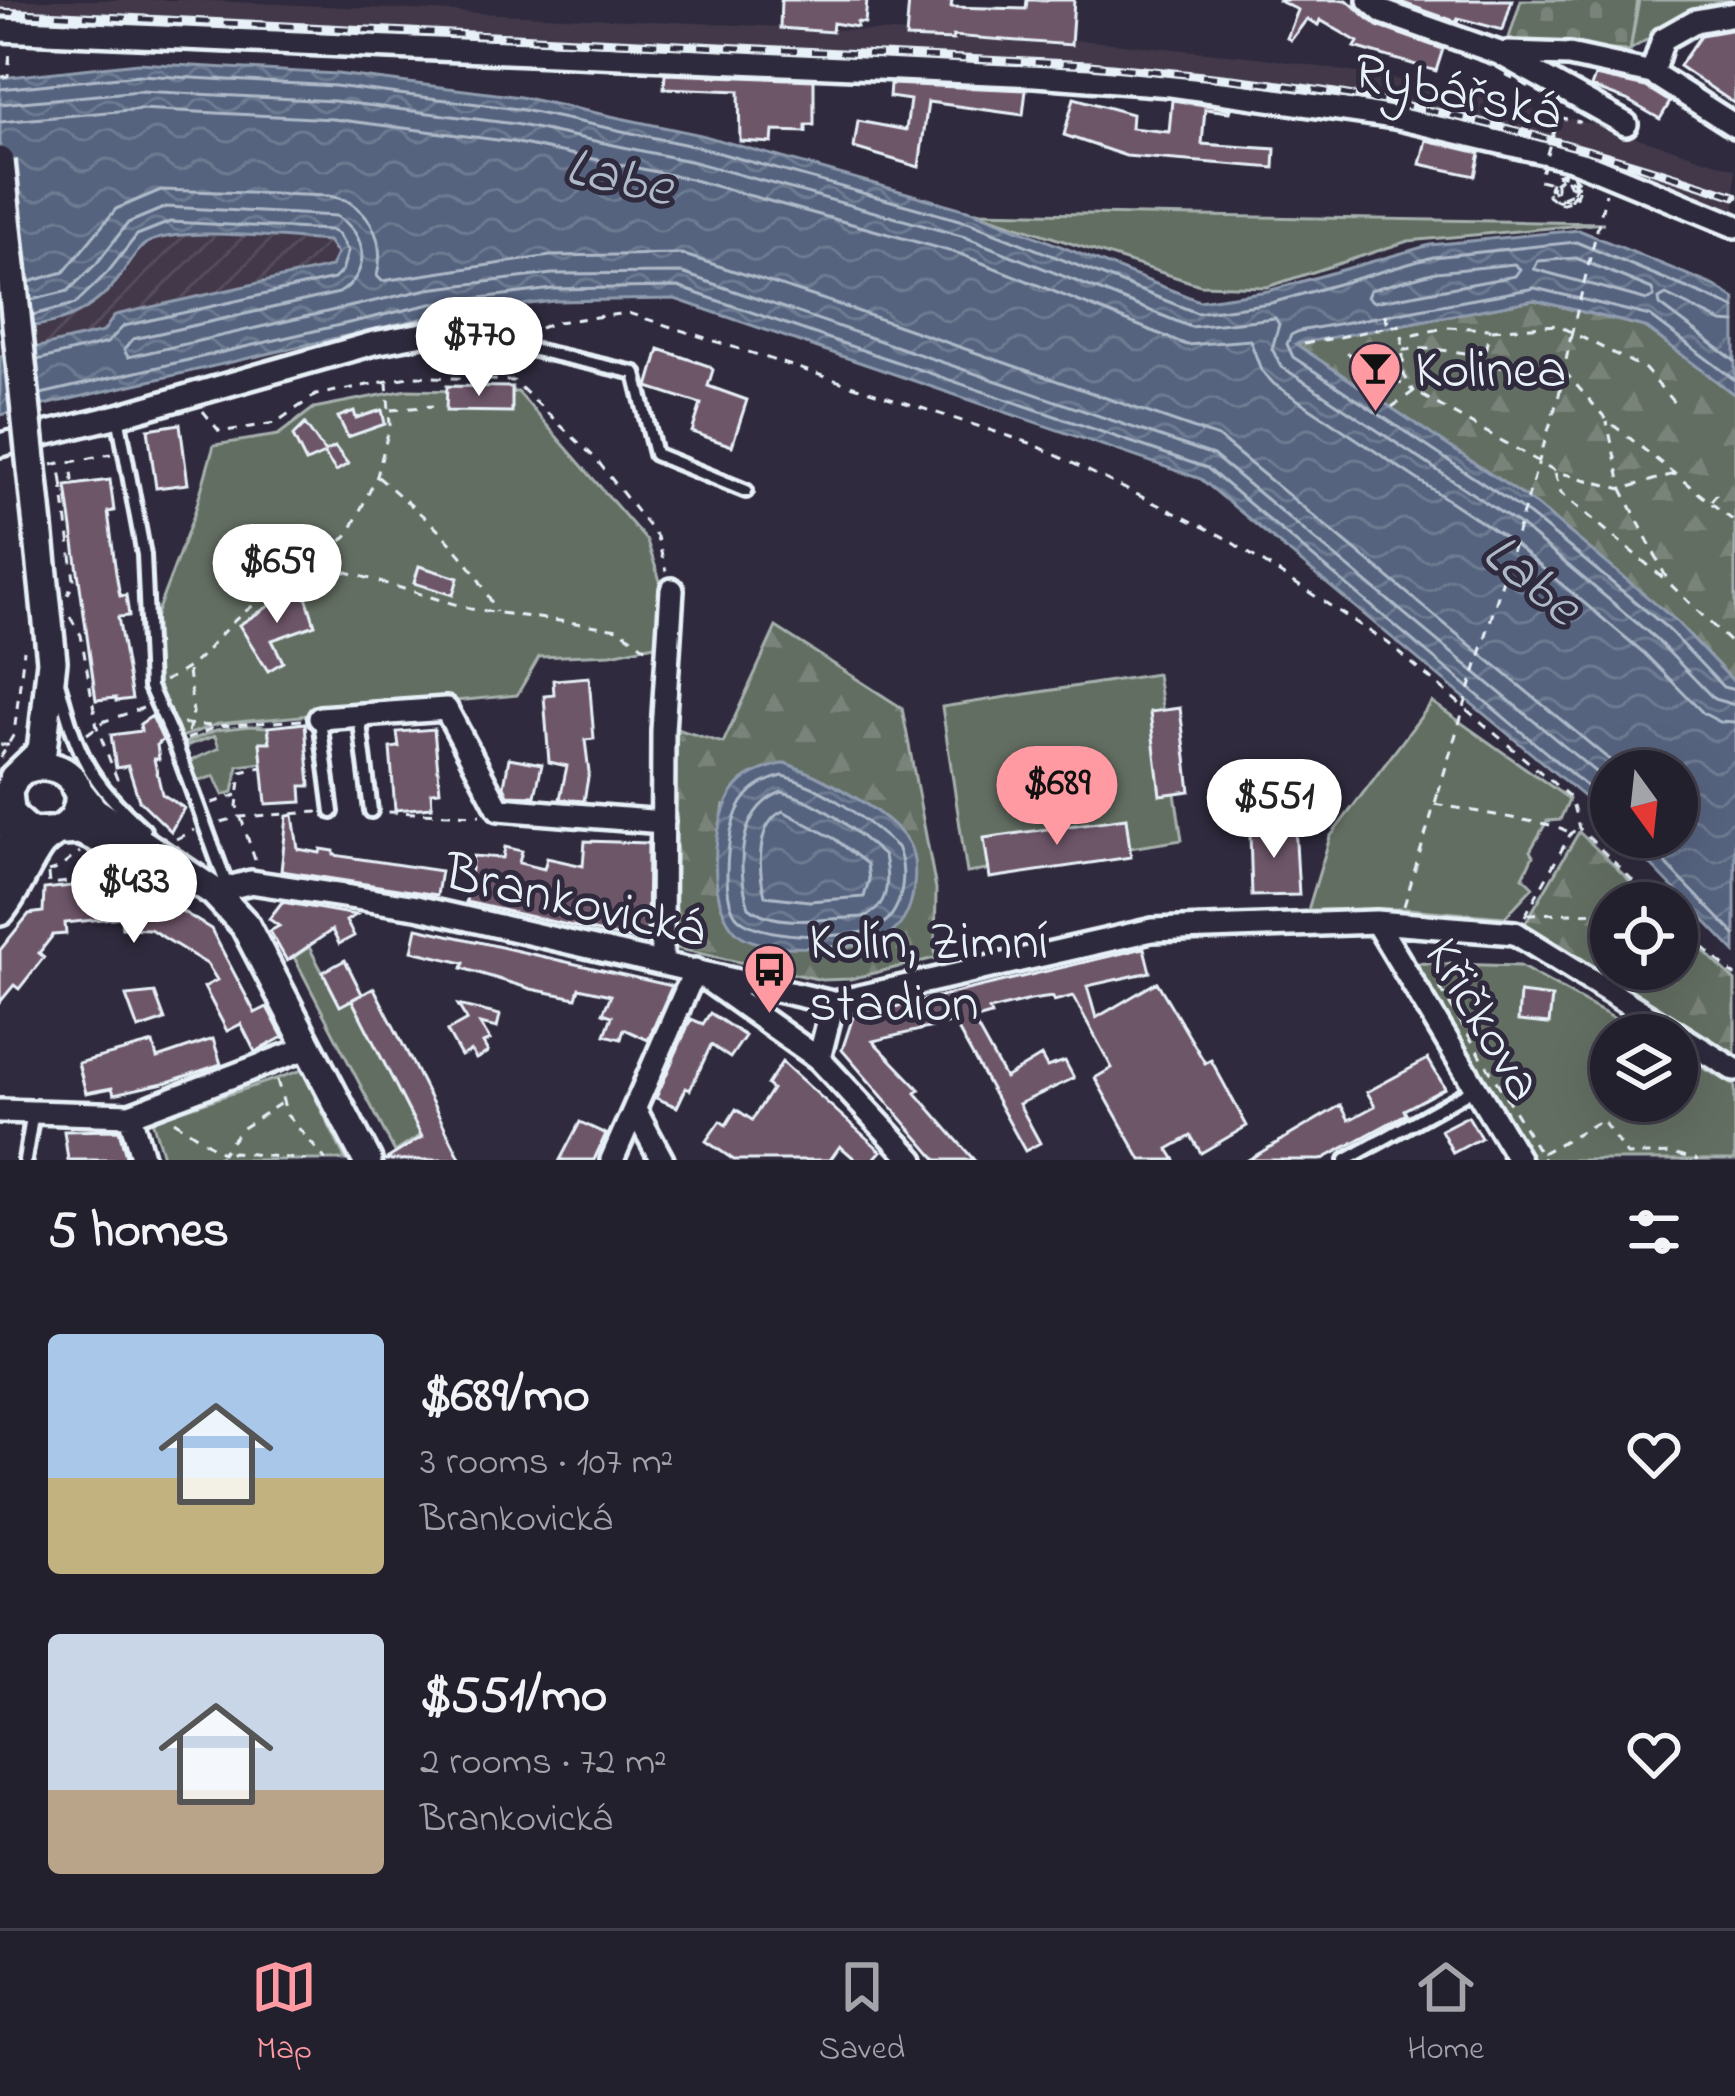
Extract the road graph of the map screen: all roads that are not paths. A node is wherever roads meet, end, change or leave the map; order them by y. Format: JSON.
{"nodes":[{"id":1,"x":1379,"y":4,"type":"edge"},
{"id":2,"x":1735,"y":14,"type":"edge"},
{"id":3,"x":6,"y":30,"type":"edge"},
{"id":4,"x":1502,"y":63,"type":"junction"},
{"id":5,"x":1652,"y":73,"type":"junction"},
{"id":6,"x":1626,"y":124,"type":"dead end"},
{"id":7,"x":1735,"y":126,"type":"edge"},
{"id":8,"x":0,"y":161,"type":"edge"},
{"id":9,"x":1735,"y":226,"type":"edge"},
{"id":10,"x":498,"y":342,"type":"joint"},
{"id":11,"x":118,"y":416,"type":"junction"},
{"id":12,"x":0,"y":445,"type":"edge"},
{"id":13,"x":746,"y":491,"type":"dead end"},
{"id":14,"x":672,"y":590,"type":"road end"},
{"id":15,"x":52,"y":662,"type":"junction"},
{"id":16,"x":359,"y":716,"type":"junction"},
{"id":17,"x":320,"y":718,"type":"joint"},
{"id":18,"x":8,"y":767,"type":"edge"},
{"id":19,"x":75,"y":786,"type":"junction"},
{"id":20,"x":5,"y":806,"type":"edge"},
{"id":21,"x":371,"y":811,"type":"road end"},
{"id":22,"x":332,"y":812,"type":"road end"},
{"id":23,"x":663,"y":822,"type":"junction"},
{"id":24,"x":56,"y":832,"type":"junction"},
{"id":25,"x":0,"y":889,"type":"edge"},
{"id":26,"x":211,"y":895,"type":"junction"},
{"id":27,"x":0,"y":911,"type":"edge"},
{"id":28,"x":1376,"y":922,"type":"junction"},
{"id":29,"x":662,"y":962,"type":"junction"},
{"id":30,"x":695,"y":970,"type":"junction"},
{"id":31,"x":833,"y":1004,"type":"junction"},
{"id":32,"x":309,"y":1047,"type":"junction"},
{"id":33,"x":819,"y":1060,"type":"junction"},
{"id":34,"x":1735,"y":1070,"type":"edge"},
{"id":35,"x":1475,"y":1088,"type":"junction"},
{"id":36,"x":634,"y":1110,"type":"junction"},
{"id":37,"x":0,"y":1111,"type":"edge"},
{"id":38,"x":33,"y":1112,"type":"junction"},
{"id":39,"x":130,"y":1115,"type":"junction"},
{"id":40,"x":1530,"y":1157,"type":"edge"},
{"id":41,"x":25,"y":1160,"type":"edge"},
{"id":42,"x":143,"y":1160,"type":"edge"},
{"id":43,"x":367,"y":1160,"type":"edge"},
{"id":44,"x":612,"y":1160,"type":"edge"},
{"id":45,"x":662,"y":1160,"type":"edge"},
{"id":46,"x":913,"y":1160,"type":"edge"},
{"id":47,"x":1346,"y":1160,"type":"edge"}],
"edges":[{"from":1,"to":4,"type":"street"},
{"from":2,"to":5,"type":"street"},
{"from":3,"to":9,"type":"street","name":"Rybářská"},
{"from":4,"to":5,"type":"street"},
{"from":4,"to":6,"type":"street"},
{"from":5,"to":7,"type":"street"},
{"from":8,"to":15,"type":"street","bridge":true},
{"from":10,"to":11,"type":"street"},
{"from":10,"to":13,"type":"lane"},
{"from":11,"to":12,"type":"street"},
{"from":11,"to":26,"type":"lane"},
{"from":14,"to":23,"type":"street"},
{"from":15,"to":18,"type":"street"},
{"from":15,"to":19,"type":"street"},
{"from":15,"to":26,"type":"lane"},
{"from":16,"to":17,"type":"street"},
{"from":16,"to":21,"type":"lane"},
{"from":16,"to":23,"type":"street"},
{"from":17,"to":22,"type":"lane"},
{"from":18,"to":19,"type":"street"},
{"from":18,"to":20,"type":"street"},
{"from":19,"to":24,"type":"street"},
{"from":19,"to":26,"type":"street"},
{"from":20,"to":24,"type":"street"},
{"from":20,"to":25,"type":"street"},
{"from":23,"to":29,"type":"street"},
{"from":24,"to":26,"type":"street"},
{"from":24,"to":27,"type":"street"},
{"from":26,"to":29,"type":"street","name":"Brankovická"},
{"from":26,"to":32,"type":"street"},
{"from":28,"to":31,"type":"street","name":"Brankovická"},
{"from":28,"to":34,"type":"street","name":"Brankovická"},
{"from":28,"to":35,"type":"street","name":"Křičkova"},
{"from":29,"to":30,"type":"street","name":"Brankovická"},
{"from":30,"to":31,"type":"street","name":"Brankovická"},
{"from":30,"to":33,"type":"street"},
{"from":30,"to":36,"type":"street"},
{"from":31,"to":33,"type":"street"},
{"from":32,"to":39,"type":"street"},
{"from":32,"to":43,"type":"street"},
{"from":33,"to":46,"type":"street"},
{"from":35,"to":40,"type":"street","name":"Křičkova"},
{"from":35,"to":47,"type":"lane"},
{"from":36,"to":44,"type":"street"},
{"from":36,"to":45,"type":"street"},
{"from":37,"to":38,"type":"street"},
{"from":38,"to":39,"type":"street"},
{"from":38,"to":41,"type":"lane"},
{"from":39,"to":42,"type":"street"}]}
